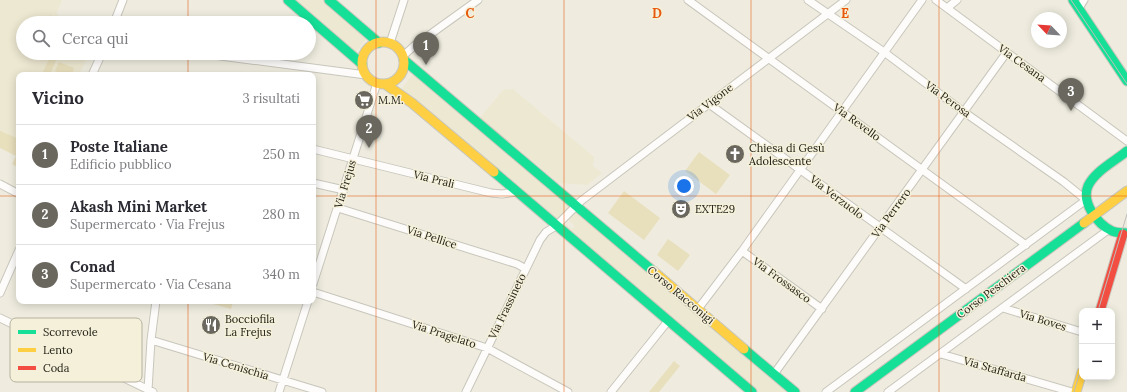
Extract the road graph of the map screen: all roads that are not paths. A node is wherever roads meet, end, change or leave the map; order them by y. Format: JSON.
{"nodes":[{"id":1,"x":124,"y":0,"type":"edge"},
{"id":2,"x":288,"y":0,"type":"edge"},
{"id":3,"x":330,"y":0,"type":"edge"},
{"id":4,"x":404,"y":0,"type":"edge"},
{"id":5,"x":478,"y":0,"type":"edge"},
{"id":6,"x":688,"y":0,"type":"edge"},
{"id":7,"x":808,"y":0,"type":"edge"},
{"id":8,"x":846,"y":0,"type":"edge"},
{"id":9,"x":922,"y":0,"type":"edge"},
{"id":10,"x":936,"y":0,"type":"edge"},
{"id":11,"x":957,"y":0,"type":"edge"},
{"id":12,"x":1073,"y":0,"type":"edge"},
{"id":13,"x":1084,"y":0,"type":"edge"},
{"id":14,"x":947,"y":8,"type":"junction"},
{"id":15,"x":1079,"y":8,"type":"junction"},
{"id":16,"x":827,"y":14,"type":"junction"},
{"id":17,"x":117,"y":16,"type":"edge"},
{"id":18,"x":306,"y":16,"type":"edge"},
{"id":19,"x":316,"y":24,"type":"edge"},
{"id":20,"x":379,"y":43,"type":"junction"},
{"id":21,"x":390,"y":43,"type":"junction"},
{"id":22,"x":884,"y":52,"type":"junction"},
{"id":23,"x":1007,"y":52,"type":"junction"},
{"id":24,"x":403,"y":58,"type":"junction"},
{"id":25,"x":769,"y":58,"type":"junction"},
{"id":26,"x":99,"y":60,"type":"edge"},
{"id":27,"x":251,"y":60,"type":"edge"},
{"id":28,"x":362,"y":64,"type":"junction"},
{"id":29,"x":93,"y":72,"type":"edge"},
{"id":30,"x":366,"y":75,"type":"junction"},
{"id":31,"x":1127,"y":81,"type":"edge"},
{"id":32,"x":381,"y":83,"type":"junction"},
{"id":33,"x":709,"y":104,"type":"junction"},
{"id":34,"x":842,"y":111,"type":"junction"},
{"id":35,"x":964,"y":112,"type":"junction"},
{"id":36,"x":1127,"y":141,"type":"edge"},
{"id":37,"x":316,"y":150,"type":"edge"},
{"id":38,"x":1127,"y":151,"type":"edge"},
{"id":39,"x":353,"y":159,"type":"junction"},
{"id":40,"x":800,"y":169,"type":"junction"},
{"id":41,"x":923,"y":170,"type":"junction"},
{"id":42,"x":0,"y":184,"type":"edge"},
{"id":43,"x":316,"y":184,"type":"edge"},
{"id":44,"x":344,"y":190,"type":"junction"},
{"id":45,"x":1127,"y":191,"type":"edge"},
{"id":46,"x":16,"y":192,"type":"edge"},
{"id":47,"x":516,"y":192,"type":"junction"},
{"id":48,"x":1086,"y":200,"type":"junction"},
{"id":49,"x":575,"y":206,"type":"junction"},
{"id":50,"x":338,"y":208,"type":"junction"},
{"id":51,"x":1095,"y":214,"type":"junction"},
{"id":52,"x":556,"y":226,"type":"junction"},
{"id":53,"x":880,"y":229,"type":"junction"},
{"id":54,"x":1108,"y":230,"type":"junction"},
{"id":55,"x":1125,"y":234,"type":"edge"},
{"id":56,"x":1026,"y":245,"type":"junction"},
{"id":57,"x":742,"y":251,"type":"junction"},
{"id":58,"x":16,"y":257,"type":"edge"},
{"id":59,"x":526,"y":269,"type":"junction"},
{"id":60,"x":316,"y":274,"type":"edge"},
{"id":61,"x":966,"y":289,"type":"junction"},
{"id":62,"x":0,"y":293,"type":"edge"},
{"id":63,"x":316,"y":293,"type":"edge"},
{"id":64,"x":155,"y":304,"type":"edge"},
{"id":65,"x":307,"y":304,"type":"edge"},
{"id":66,"x":1003,"y":308,"type":"junction"},
{"id":67,"x":1101,"y":308,"type":"edge"},
{"id":68,"x":698,"y":309,"type":"junction"},
{"id":69,"x":822,"y":309,"type":"junction"},
{"id":70,"x":0,"y":318,"type":"edge"},
{"id":71,"x":668,"y":322,"type":"junction"},
{"id":72,"x":10,"y":323,"type":"edge"},
{"id":73,"x":1079,"y":331,"type":"edge"},
{"id":74,"x":151,"y":340,"type":"junction"},
{"id":75,"x":487,"y":348,"type":"junction"},
{"id":76,"x":941,"y":354,"type":"junction"},
{"id":77,"x":774,"y":374,"type":"junction"},
{"id":78,"x":283,"y":380,"type":"junction"},
{"id":79,"x":1080,"y":380,"type":"edge"},
{"id":80,"x":132,"y":382,"type":"edge"},
{"id":81,"x":788,"y":388,"type":"edge"},
{"id":82,"x":151,"y":391,"type":"edge"},
{"id":83,"x":890,"y":391,"type":"edge"},
{"id":84,"x":279,"y":392,"type":"edge"},
{"id":85,"x":322,"y":392,"type":"edge"},
{"id":86,"x":466,"y":392,"type":"edge"},
{"id":87,"x":568,"y":392,"type":"edge"},
{"id":88,"x":611,"y":392,"type":"edge"},
{"id":89,"x":752,"y":392,"type":"edge"},
{"id":90,"x":795,"y":392,"type":"edge"},
{"id":91,"x":826,"y":392,"type":"edge"},
{"id":92,"x":855,"y":392,"type":"edge"},
{"id":93,"x":899,"y":392,"type":"edge"},
{"id":94,"x":1072,"y":392,"type":"edge"},
{"id":95,"x":1076,"y":392,"type":"edge"}],
"edges":[{"from":1,"to":17,"type":"street"},
{"from":2,"to":18,"type":"street"},
{"from":3,"to":20,"type":"street"},
{"from":4,"to":21,"type":"street"},
{"from":5,"to":24,"type":"street"},
{"from":6,"to":25,"type":"street","name":"Via Revello"},
{"from":7,"to":16,"type":"street","name":"Via Perosa"},
{"from":8,"to":16,"type":"street","name":"Via Vigone"},
{"from":9,"to":22,"type":"street"},
{"from":10,"to":14,"type":"street","name":"Via Cesana"},
{"from":11,"to":14,"type":"street"},
{"from":12,"to":15,"type":"street"},
{"from":13,"to":15,"type":"street"},
{"from":14,"to":23,"type":"street","name":"Via Cesana"},
{"from":15,"to":31,"type":"street"},
{"from":16,"to":22,"type":"street","name":"Via Perosa"},
{"from":16,"to":25,"type":"street","name":"Via Vigone"},
{"from":19,"to":28,"type":"street"},
{"from":20,"to":21,"type":"street"},
{"from":20,"to":28,"type":"street"},
{"from":21,"to":24,"type":"street"},
{"from":22,"to":34,"type":"street"},
{"from":22,"to":35,"type":"street","name":"Via Perosa"},
{"from":23,"to":35,"type":"street","name":"Via Perrero"},
{"from":23,"to":36,"type":"street","name":"Via Cesana"},
{"from":24,"to":32,"type":"street"},
{"from":24,"to":49,"type":"street","name":"Corso Racconigi"},
{"from":25,"to":33,"type":"street","name":"Via Vigone"},
{"from":25,"to":34,"type":"street","name":"Via Revello"},
{"from":26,"to":29,"type":"street"},
{"from":27,"to":30,"type":"street"},
{"from":28,"to":30,"type":"street"},
{"from":30,"to":32,"type":"street"},
{"from":32,"to":39,"type":"street","name":"Via Frejus"},
{"from":32,"to":47,"type":"street"},
{"from":33,"to":40,"type":"street","name":"Via Verzuolo"},
{"from":33,"to":49,"type":"street","name":"Via Vigone"},
{"from":34,"to":40,"type":"street"},
{"from":34,"to":41,"type":"street","name":"Via Revello"},
{"from":35,"to":41,"type":"street","name":"Via Perrero"},
{"from":35,"to":48,"type":"street","name":"Via Perosa"},
{"from":37,"to":39,"type":"street","name":"Via Prali"},
{"from":38,"to":48,"type":"street"},
{"from":39,"to":44,"type":"street","name":"Via Frejus"},
{"from":39,"to":47,"type":"street","name":"Via Prali"},
{"from":40,"to":53,"type":"street","name":"Via Verzuolo"},
{"from":40,"to":57,"type":"street"},
{"from":41,"to":53,"type":"street","name":"Via Perrero"},
{"from":41,"to":56,"type":"street","name":"Via Revello"},
{"from":42,"to":46,"type":"street"},
{"from":43,"to":44,"type":"street"},
{"from":44,"to":50,"type":"street","name":"Via Frejus"},
{"from":45,"to":51,"type":"street","name":"Corso Peschiera"},
{"from":47,"to":52,"type":"street"},
{"from":48,"to":51,"type":"street"},
{"from":48,"to":56,"type":"street","name":"Corso Peschiera"},
{"from":49,"to":52,"type":"street"},
{"from":49,"to":68,"type":"street","name":"Corso Racconigi"},
{"from":50,"to":59,"type":"street","name":"Via Pellice"},
{"from":50,"to":60,"type":"street","name":"Via Frejus"},
{"from":51,"to":54,"type":"street"},
{"from":51,"to":92,"type":"street","name":"Corso Peschiera"},
{"from":52,"to":59,"type":"street","name":"Via Frassineto"},
{"from":52,"to":71,"type":"street"},
{"from":53,"to":61,"type":"street","name":"Via Verzuolo"},
{"from":53,"to":69,"type":"street","name":"Via Perrero"},
{"from":54,"to":55,"type":"street"},
{"from":54,"to":66,"type":"street","name":"Corso Peschiera"},
{"from":55,"to":67,"type":"street"},
{"from":56,"to":61,"type":"street","name":"Corso Peschiera"},
{"from":57,"to":68,"type":"street"},
{"from":57,"to":69,"type":"street","name":"Via Frossasco"},
{"from":58,"to":62,"type":"street"},
{"from":59,"to":75,"type":"street","name":"Via Frassineto"},
{"from":61,"to":91,"type":"street","name":"Corso Peschiera"},
{"from":63,"to":75,"type":"street","name":"Via Pragelato"},
{"from":64,"to":74,"type":"street"},
{"from":65,"to":78,"type":"street"},
{"from":66,"to":73,"type":"street","name":"Via Boves"},
{"from":66,"to":76,"type":"street","name":"Corso Peschiera"},
{"from":68,"to":77,"type":"street","name":"Corso Racconigi"},
{"from":69,"to":77,"type":"street","name":"Via Perrero"},
{"from":70,"to":72,"type":"street"},
{"from":71,"to":88,"type":"street"},
{"from":71,"to":89,"type":"street"},
{"from":74,"to":78,"type":"street","name":"Via Cenischia"},
{"from":74,"to":82,"type":"street"},
{"from":75,"to":86,"type":"street","name":"Via Frassineto"},
{"from":75,"to":87,"type":"street","name":"Via Pragelato"},
{"from":76,"to":83,"type":"street","name":"Corso Peschiera"},
{"from":76,"to":94,"type":"street","name":"Via Staffarda"},
{"from":77,"to":81,"type":"street","name":"Corso Racconigi"},
{"from":78,"to":84,"type":"street"},
{"from":78,"to":85,"type":"street","name":"Via Cenischia"},
{"from":79,"to":95,"type":"street"},
{"from":80,"to":82,"type":"street"},
{"from":81,"to":90,"type":"street","name":"Corso Racconigi"},
{"from":83,"to":93,"type":"street"}]}
